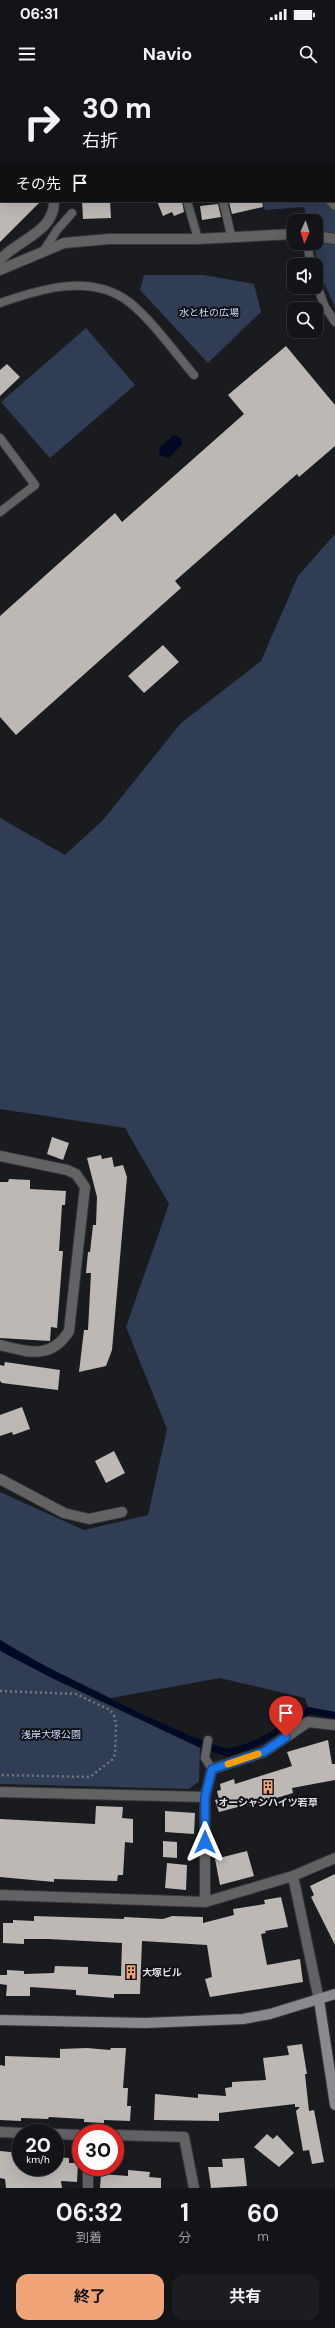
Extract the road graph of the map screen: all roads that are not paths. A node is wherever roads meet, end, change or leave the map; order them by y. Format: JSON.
{"nodes":[{"id":1,"x":54,"y":202,"type":"edge"},
{"id":2,"x":187,"y":202,"type":"edge"},
{"id":3,"x":222,"y":202,"type":"edge"},
{"id":4,"x":72,"y":213,"type":"dead end"},
{"id":5,"x":287,"y":234,"type":"edge"},
{"id":6,"x":231,"y":236,"type":"junction"},
{"id":7,"x":323,"y":237,"type":"edge"},
{"id":8,"x":198,"y":239,"type":"junction"},
{"id":9,"x":335,"y":239,"type":"edge"},
{"id":10,"x":43,"y":252,"type":"junction"},
{"id":11,"x":0,"y":260,"type":"edge"},
{"id":12,"x":0,"y":270,"type":"edge"},
{"id":13,"x":320,"y":294,"type":"edge"},
{"id":14,"x":0,"y":303,"type":"edge"},
{"id":15,"x":335,"y":322,"type":"edge"},
{"id":16,"x":194,"y":375,"type":"dead end"},
{"id":17,"x":0,"y":438,"type":"edge"},
{"id":18,"x":0,"y":512,"type":"edge"},
{"id":19,"x":0,"y":1156,"type":"edge"},
{"id":20,"x":0,"y":1345,"type":"edge"},
{"id":21,"x":0,"y":1479,"type":"edge"},
{"id":22,"x":122,"y":1512,"type":"dead end"},
{"id":23,"x":335,"y":1725,"type":"edge"},
{"id":24,"x":208,"y":1740,"type":"dead end"},
{"id":25,"x":212,"y":1769,"type":"junction"},
{"id":26,"x":0,"y":1792,"type":"edge"},
{"id":27,"x":205,"y":1797,"type":"junction"},
{"id":28,"x":335,"y":1858,"type":"edge"},
{"id":29,"x":293,"y":1876,"type":"junction"},
{"id":30,"x":0,"y":1895,"type":"edge"},
{"id":31,"x":205,"y":1902,"type":"junction"},
{"id":32,"x":335,"y":1994,"type":"edge"},
{"id":33,"x":319,"y":2000,"type":"junction"},
{"id":34,"x":0,"y":2020,"type":"edge"},
{"id":35,"x":335,"y":2101,"type":"edge"},
{"id":36,"x":0,"y":2132,"type":"edge"},
{"id":37,"x":12,"y":2132,"type":"edge"},
{"id":38,"x":124,"y":2136,"type":"edge"},
{"id":39,"x":88,"y":2176,"type":"edge"},
{"id":40,"x":88,"y":2188,"type":"edge"},
{"id":41,"x":194,"y":2188,"type":"edge"}],
"edges":[{"from":1,"to":11,"type":"street"},
{"from":2,"to":8,"type":"lane"},
{"from":3,"to":6,"type":"lane"},
{"from":4,"to":10,"type":"lane"},
{"from":5,"to":6,"type":"street"},
{"from":6,"to":8,"type":"street"},
{"from":7,"to":9,"type":"street"},
{"from":8,"to":10,"type":"street"},
{"from":10,"to":12,"type":"street"},
{"from":13,"to":15,"type":"lane"},
{"from":14,"to":16,"type":"lane"},
{"from":17,"to":18,"type":"lane"},
{"from":19,"to":20,"type":"street"},
{"from":21,"to":22,"type":"street"},
{"from":23,"to":25,"type":"street"},
{"from":24,"to":25,"type":"lane"},
{"from":25,"to":27,"type":"street"},
{"from":26,"to":27,"type":"street"},
{"from":27,"to":31,"type":"street"},
{"from":28,"to":29,"type":"street"},
{"from":29,"to":31,"type":"street"},
{"from":29,"to":33,"type":"street"},
{"from":30,"to":31,"type":"street"},
{"from":32,"to":33,"type":"street"},
{"from":33,"to":34,"type":"street"},
{"from":33,"to":35,"type":"street"},
{"from":36,"to":37,"type":"street"},
{"from":38,"to":41,"type":"street"},
{"from":39,"to":40,"type":"street"}]}
